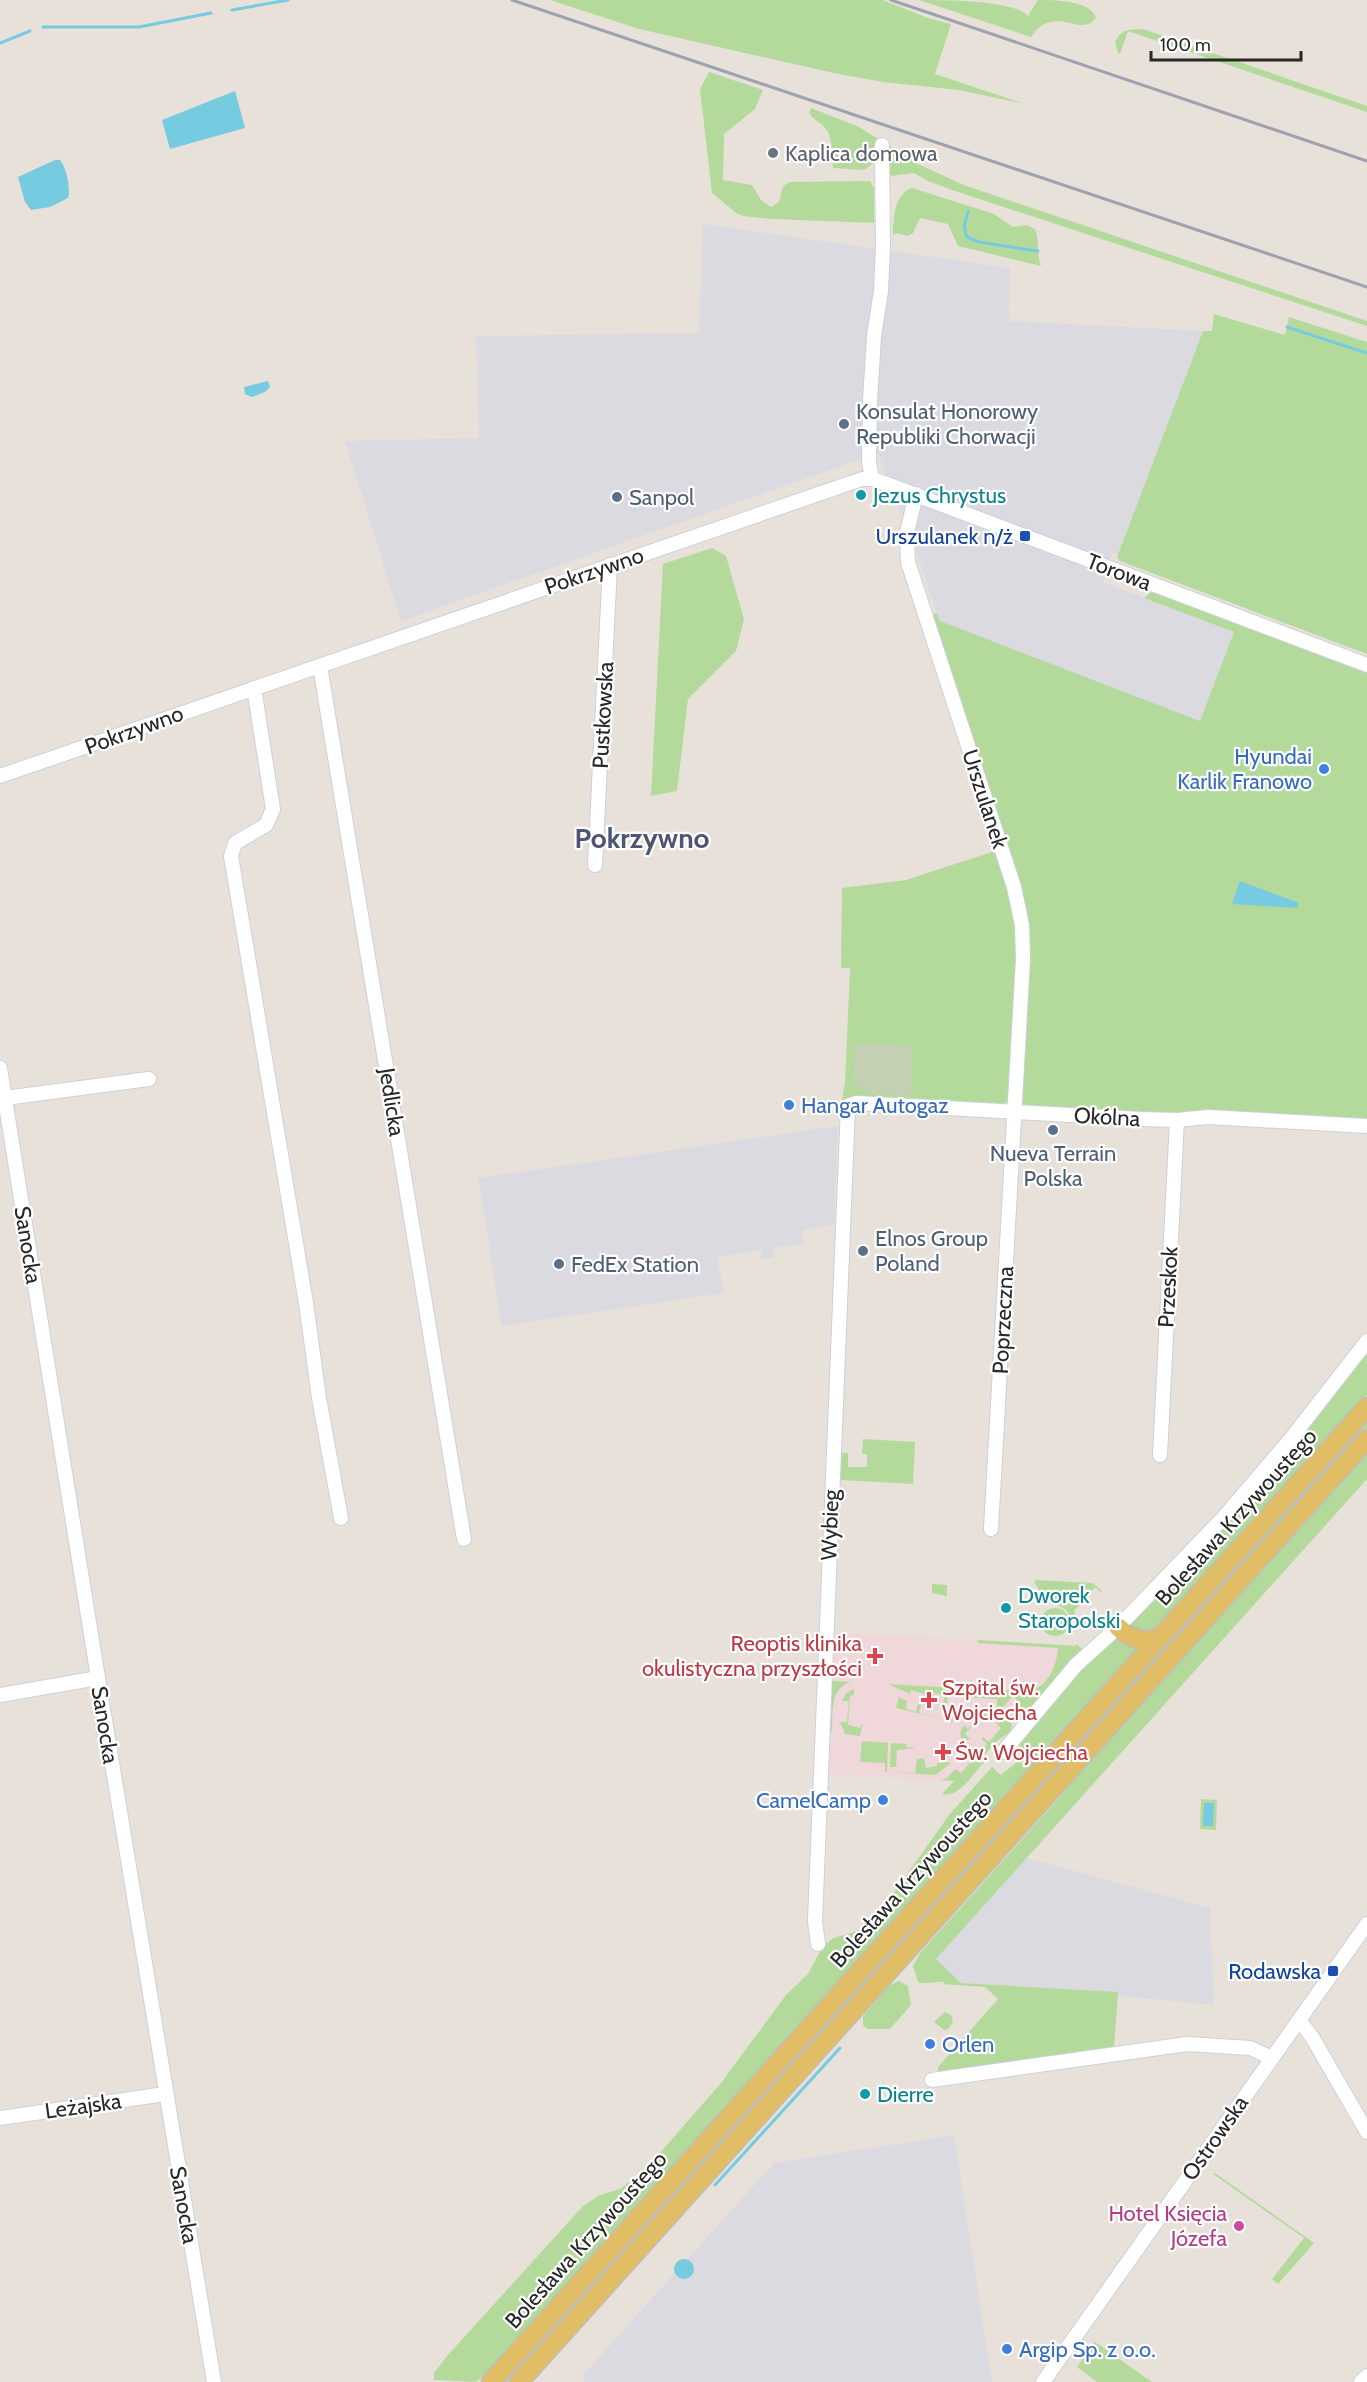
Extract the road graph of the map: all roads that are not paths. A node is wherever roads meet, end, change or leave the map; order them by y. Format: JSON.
{"nodes":[{"id":1,"x":882,"y":145,"type":"dead end"},
{"id":2,"x":872,"y":479,"type":"junction"},
{"id":3,"x":916,"y":494,"type":"junction"},
{"id":4,"x":610,"y":565,"type":"junction"},
{"id":5,"x":1367,"y":665,"type":"edge"},
{"id":6,"x":320,"y":666,"type":"junction"},
{"id":7,"x":254,"y":688,"type":"junction"},
{"id":8,"x":0,"y":776,"type":"edge"},
{"id":9,"x":595,"y":864,"type":"dead end"},
{"id":10,"x":0,"y":1068,"type":"edge"},
{"id":11,"x":149,"y":1079,"type":"dead end"},
{"id":12,"x":5,"y":1098,"type":"junction"},
{"id":13,"x":848,"y":1106,"type":"joint"},
{"id":14,"x":1014,"y":1111,"type":"junction"},
{"id":15,"x":1177,"y":1120,"type":"junction"},
{"id":16,"x":1367,"y":1126,"type":"edge"},
{"id":17,"x":1367,"y":1341,"type":"edge"},
{"id":18,"x":1367,"y":1407,"type":"edge"},
{"id":19,"x":1367,"y":1439,"type":"edge"},
{"id":20,"x":1160,"y":1455,"type":"dead end"},
{"id":21,"x":341,"y":1518,"type":"dead end"},
{"id":22,"x":991,"y":1529,"type":"dead end"},
{"id":23,"x":464,"y":1539,"type":"dead end"},
{"id":24,"x":1118,"y":1627,"type":"junction"},
{"id":25,"x":1161,"y":1637,"type":"junction"},
{"id":26,"x":98,"y":1678,"type":"junction"},
{"id":27,"x":0,"y":1695,"type":"edge"},
{"id":28,"x":1003,"y":1752,"type":"dead end"},
{"id":29,"x":1367,"y":1924,"type":"edge"},
{"id":30,"x":818,"y":1944,"type":"dead end"},
{"id":31,"x":1299,"y":2020,"type":"junction"},
{"id":32,"x":1272,"y":2058,"type":"junction"},
{"id":33,"x":932,"y":2080,"type":"dead end"},
{"id":34,"x":165,"y":2094,"type":"junction"},
{"id":35,"x":0,"y":2118,"type":"edge"},
{"id":36,"x":1367,"y":2132,"type":"edge"},
{"id":37,"x":1367,"y":2376,"type":"edge"},
{"id":38,"x":214,"y":2382,"type":"edge"},
{"id":39,"x":491,"y":2382,"type":"edge"},
{"id":40,"x":519,"y":2382,"type":"edge"},
{"id":41,"x":1043,"y":2382,"type":"edge"},
{"id":42,"x":1360,"y":2382,"type":"edge"}],
"edges":[{"from":1,"to":2,"type":"street"},
{"from":2,"to":3,"type":"street","name":"Torowa"},
{"from":2,"to":4,"type":"street","name":"Pokrzywno"},
{"from":3,"to":5,"type":"street","name":"Torowa"},
{"from":3,"to":14,"type":"street","name":"Urszulanek"},
{"from":4,"to":6,"type":"street","name":"Pokrzywno"},
{"from":4,"to":9,"type":"street","name":"Pustkowska"},
{"from":6,"to":7,"type":"street","name":"Pokrzywno"},
{"from":6,"to":23,"type":"street","name":"Jedlicka"},
{"from":7,"to":8,"type":"street","name":"Pokrzywno"},
{"from":7,"to":21,"type":"street"},
{"from":10,"to":12,"type":"street","name":"Sanocka"},
{"from":11,"to":12,"type":"street"},
{"from":12,"to":26,"type":"street","name":"Sanocka"},
{"from":13,"to":14,"type":"street","name":"Okólna"},
{"from":13,"to":30,"type":"street","name":"Wybieg"},
{"from":14,"to":15,"type":"street","name":"Okólna"},
{"from":14,"to":22,"type":"street","name":"Poprzeczna"},
{"from":15,"to":16,"type":"street","name":"Okólna"},
{"from":15,"to":20,"type":"street","name":"Przeskok"},
{"from":17,"to":24,"type":"street","name":"Bolesława Krzywoustego"},
{"from":18,"to":25,"type":"main road","name":"Bolesława Krzywoustego"},
{"from":19,"to":40,"type":"main road","name":"Bolesława Krzywoustego"},
{"from":24,"to":25,"type":"main road"},
{"from":24,"to":28,"type":"street","name":"Bolesława Krzywoustego"},
{"from":25,"to":39,"type":"main road","name":"Bolesława Krzywoustego"},
{"from":26,"to":27,"type":"street"},
{"from":26,"to":34,"type":"street","name":"Sanocka"},
{"from":29,"to":31,"type":"street","name":"Ostrowska"},
{"from":31,"to":32,"type":"street","name":"Ostrowska"},
{"from":31,"to":36,"type":"street"},
{"from":32,"to":33,"type":"street"},
{"from":32,"to":41,"type":"street","name":"Ostrowska"},
{"from":34,"to":35,"type":"street","name":"Leżajska"},
{"from":34,"to":38,"type":"street","name":"Sanocka"},
{"from":37,"to":42,"type":"street"}]}
